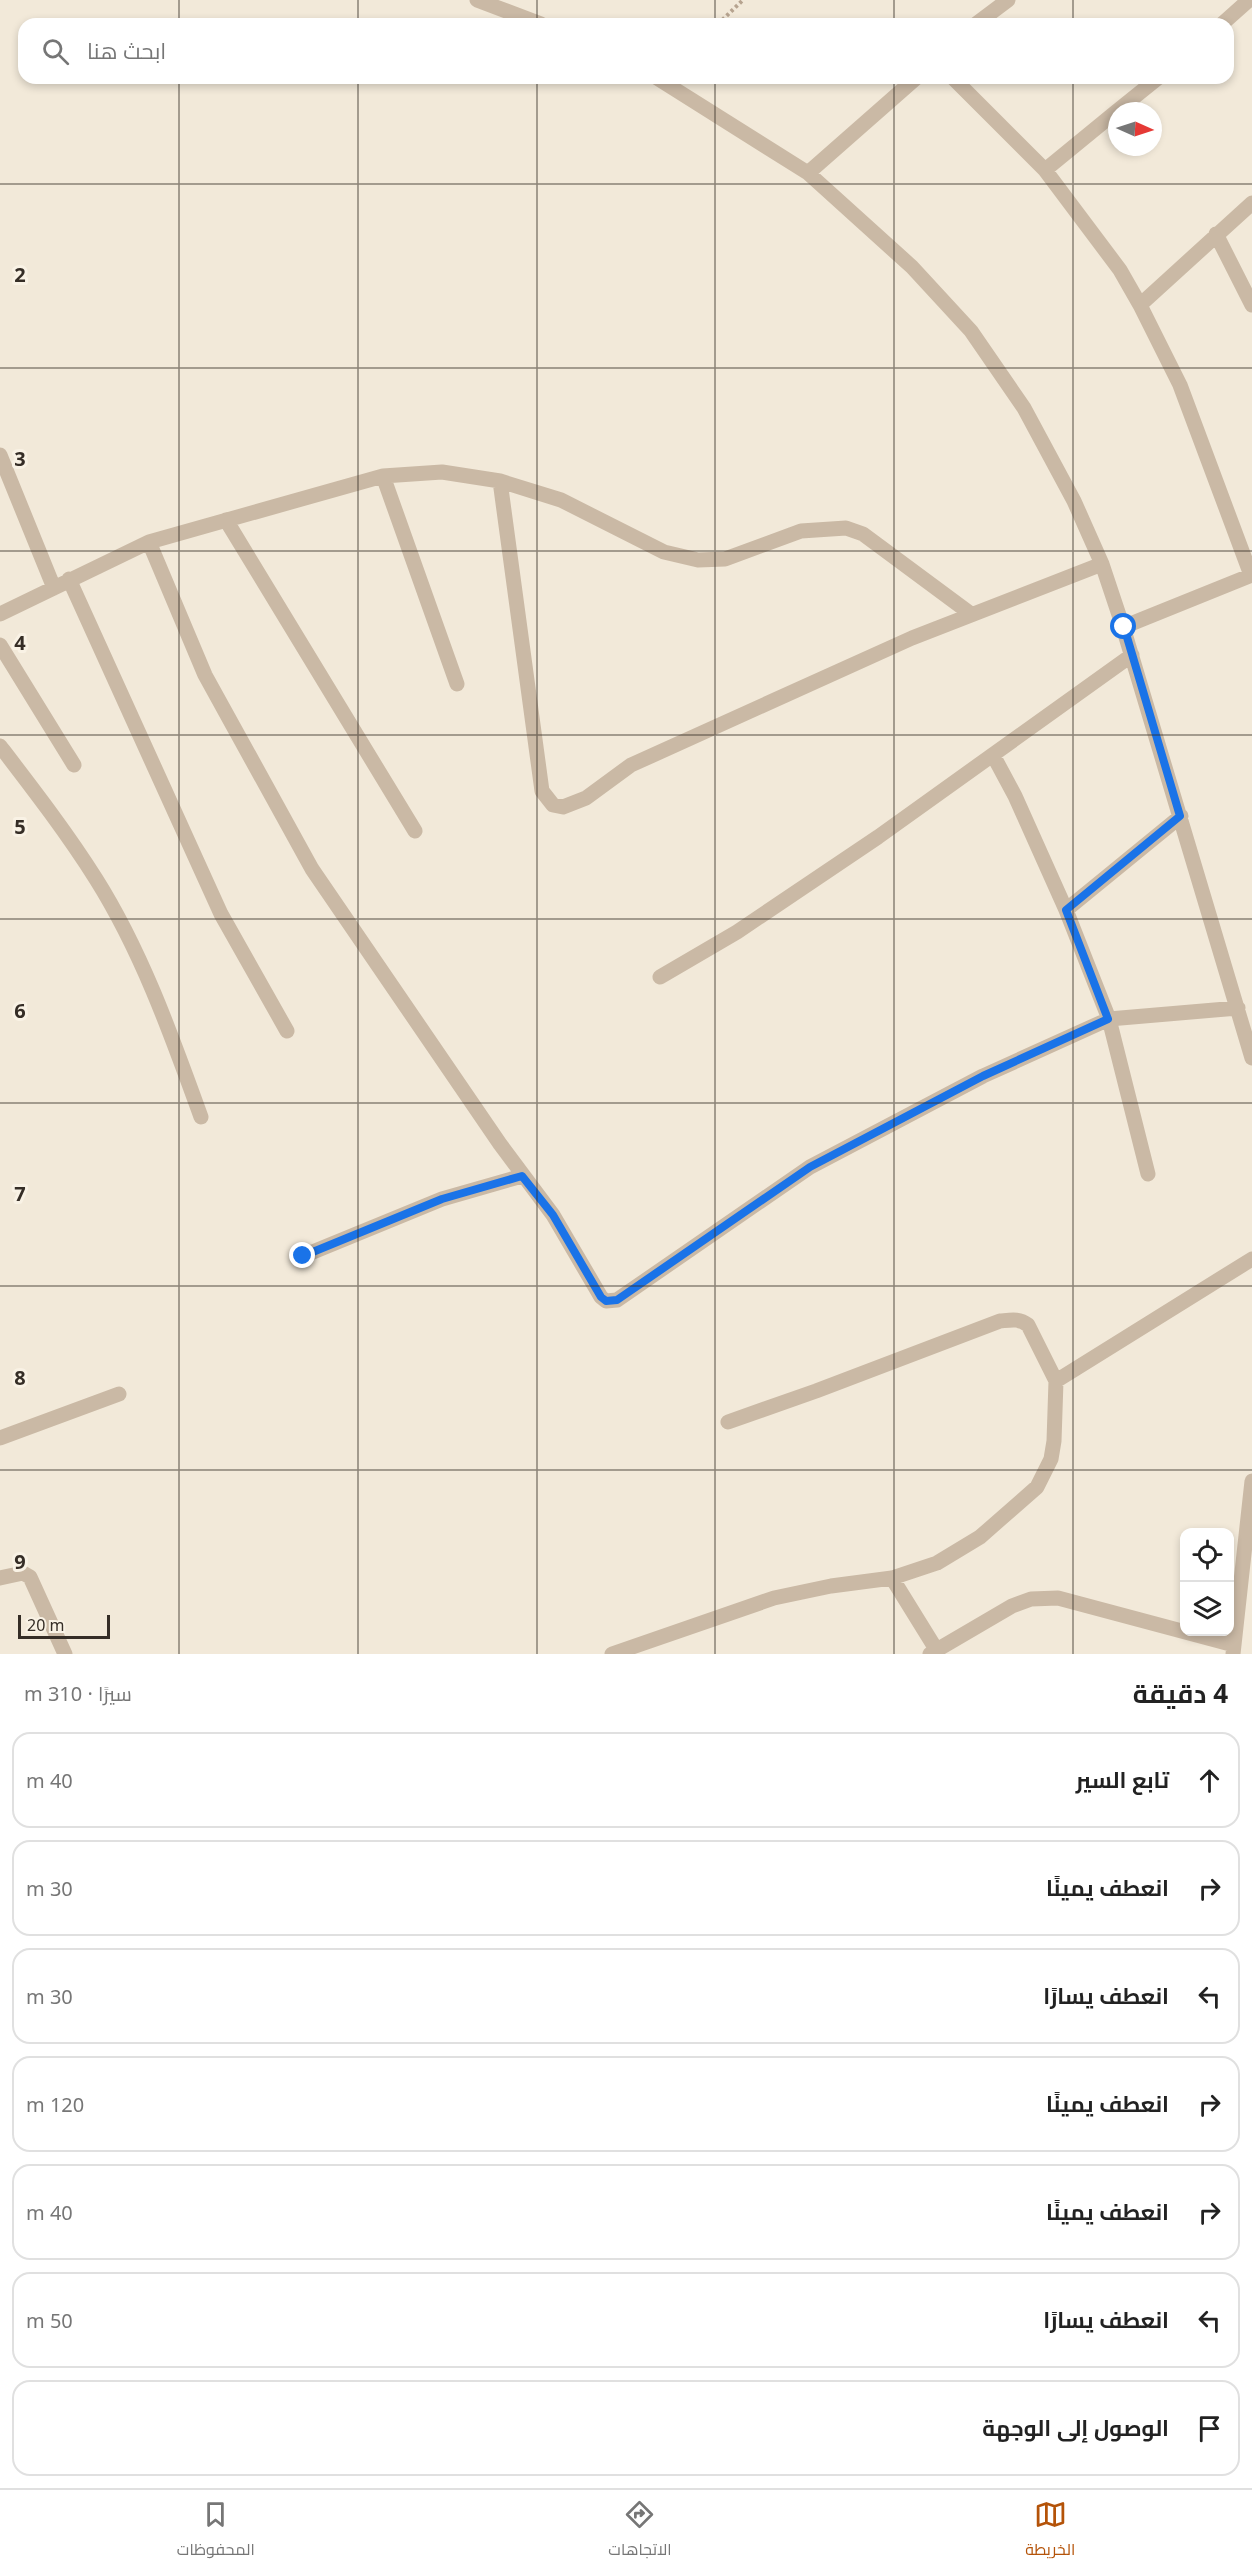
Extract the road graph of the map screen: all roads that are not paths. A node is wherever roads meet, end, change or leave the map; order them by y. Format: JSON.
{"nodes":[{"id":1,"x":477,"y":0,"type":"edge"},
{"id":2,"x":1008,"y":0,"type":"edge"},
{"id":3,"x":1249,"y":0,"type":"edge"},
{"id":4,"x":525,"y":18,"type":"edge"},
{"id":5,"x":984,"y":18,"type":"edge"},
{"id":6,"x":1229,"y":18,"type":"edge"},
{"id":7,"x":667,"y":84,"type":"edge"},
{"id":8,"x":909,"y":84,"type":"edge"},
{"id":9,"x":959,"y":84,"type":"edge"},
{"id":10,"x":1151,"y":84,"type":"edge"},
{"id":11,"x":1128,"y":102,"type":"edge"},
{"id":12,"x":1108,"y":118,"type":"edge"},
{"id":13,"x":1045,"y":170,"type":"junction"},
{"id":14,"x":808,"y":173,"type":"junction"},
{"id":15,"x":1252,"y":203,"type":"edge"},
{"id":16,"x":1216,"y":234,"type":"junction"},
{"id":17,"x":1140,"y":305,"type":"junction"},
{"id":18,"x":1252,"y":305,"type":"edge"},
{"id":19,"x":0,"y":455,"type":"edge"},
{"id":20,"x":383,"y":476,"type":"junction"},
{"id":21,"x":500,"y":481,"type":"junction"},
{"id":22,"x":226,"y":520,"type":"junction"},
{"id":23,"x":149,"y":542,"type":"junction"},
{"id":24,"x":1102,"y":564,"type":"junction"},
{"id":25,"x":1252,"y":575,"type":"edge"},
{"id":26,"x":69,"y":579,"type":"junction"},
{"id":27,"x":54,"y":588,"type":"junction"},
{"id":28,"x":0,"y":614,"type":"edge"},
{"id":29,"x":971,"y":614,"type":"junction"},
{"id":30,"x":1124,"y":627,"type":"junction"},
{"id":31,"x":0,"y":645,"type":"edge"},
{"id":32,"x":1132,"y":655,"type":"junction"},
{"id":33,"x":457,"y":684,"type":"dead end"},
{"id":34,"x":0,"y":746,"type":"edge"},
{"id":35,"x":993,"y":755,"type":"junction"},
{"id":36,"x":74,"y":765,"type":"dead end"},
{"id":37,"x":1180,"y":816,"type":"junction"},
{"id":38,"x":415,"y":831,"type":"dead end"},
{"id":39,"x":1066,"y":910,"type":"junction"},
{"id":40,"x":660,"y":977,"type":"dead end"},
{"id":41,"x":1238,"y":1008,"type":"junction"},
{"id":42,"x":1108,"y":1019,"type":"junction"},
{"id":43,"x":287,"y":1031,"type":"dead end"},
{"id":44,"x":1252,"y":1058,"type":"edge"},
{"id":45,"x":201,"y":1117,"type":"dead end"},
{"id":46,"x":1148,"y":1174,"type":"dead end"},
{"id":47,"x":522,"y":1176,"type":"junction"},
{"id":48,"x":303,"y":1256,"type":"dead end"},
{"id":49,"x":1252,"y":1259,"type":"edge"},
{"id":50,"x":1056,"y":1381,"type":"junction"},
{"id":51,"x":119,"y":1394,"type":"dead end"},
{"id":52,"x":729,"y":1422,"type":"dead end"},
{"id":53,"x":0,"y":1438,"type":"edge"},
{"id":54,"x":1252,"y":1481,"type":"edge"},
{"id":55,"x":0,"y":1578,"type":"edge"},
{"id":56,"x":892,"y":1578,"type":"junction"},
{"id":57,"x":1234,"y":1649,"type":"edge"},
{"id":58,"x":935,"y":1653,"type":"edge"},
{"id":59,"x":65,"y":1654,"type":"edge"},
{"id":60,"x":612,"y":1654,"type":"edge"}],
"edges":[{"from":1,"to":4,"type":"street"},
{"from":2,"to":5,"type":"street"},
{"from":3,"to":6,"type":"street"},
{"from":7,"to":14,"type":"street"},
{"from":8,"to":14,"type":"street"},
{"from":9,"to":13,"type":"street"},
{"from":10,"to":11,"type":"street"},
{"from":12,"to":13,"type":"street"},
{"from":13,"to":17,"type":"street"},
{"from":14,"to":24,"type":"street"},
{"from":15,"to":16,"type":"street"},
{"from":16,"to":17,"type":"street"},
{"from":16,"to":18,"type":"street"},
{"from":17,"to":25,"type":"street"},
{"from":19,"to":27,"type":"street"},
{"from":20,"to":21,"type":"street"},
{"from":20,"to":22,"type":"street"},
{"from":20,"to":33,"type":"street"},
{"from":21,"to":29,"type":"street"},
{"from":21,"to":29,"type":"street"},
{"from":22,"to":23,"type":"street"},
{"from":22,"to":38,"type":"street"},
{"from":23,"to":26,"type":"street"},
{"from":23,"to":47,"type":"street"},
{"from":24,"to":29,"type":"street"},
{"from":24,"to":30,"type":"street"},
{"from":25,"to":30,"type":"street"},
{"from":26,"to":27,"type":"street"},
{"from":26,"to":43,"type":"street"},
{"from":27,"to":28,"type":"street"},
{"from":30,"to":32,"type":"street"},
{"from":31,"to":36,"type":"street"},
{"from":32,"to":35,"type":"street"},
{"from":32,"to":37,"type":"street"},
{"from":34,"to":45,"type":"street"},
{"from":35,"to":39,"type":"street"},
{"from":35,"to":40,"type":"street"},
{"from":37,"to":39,"type":"street"},
{"from":37,"to":41,"type":"street"},
{"from":39,"to":42,"type":"street"},
{"from":41,"to":42,"type":"street"},
{"from":41,"to":44,"type":"street"},
{"from":42,"to":46,"type":"street"},
{"from":42,"to":47,"type":"street"},
{"from":47,"to":48,"type":"street"},
{"from":49,"to":50,"type":"street"},
{"from":50,"to":52,"type":"street"},
{"from":50,"to":56,"type":"street"},
{"from":51,"to":53,"type":"street"},
{"from":54,"to":57,"type":"street"},
{"from":55,"to":59,"type":"street"},
{"from":56,"to":58,"type":"street"},
{"from":56,"to":60,"type":"street"},
{"from":57,"to":58,"type":"street"}]}
